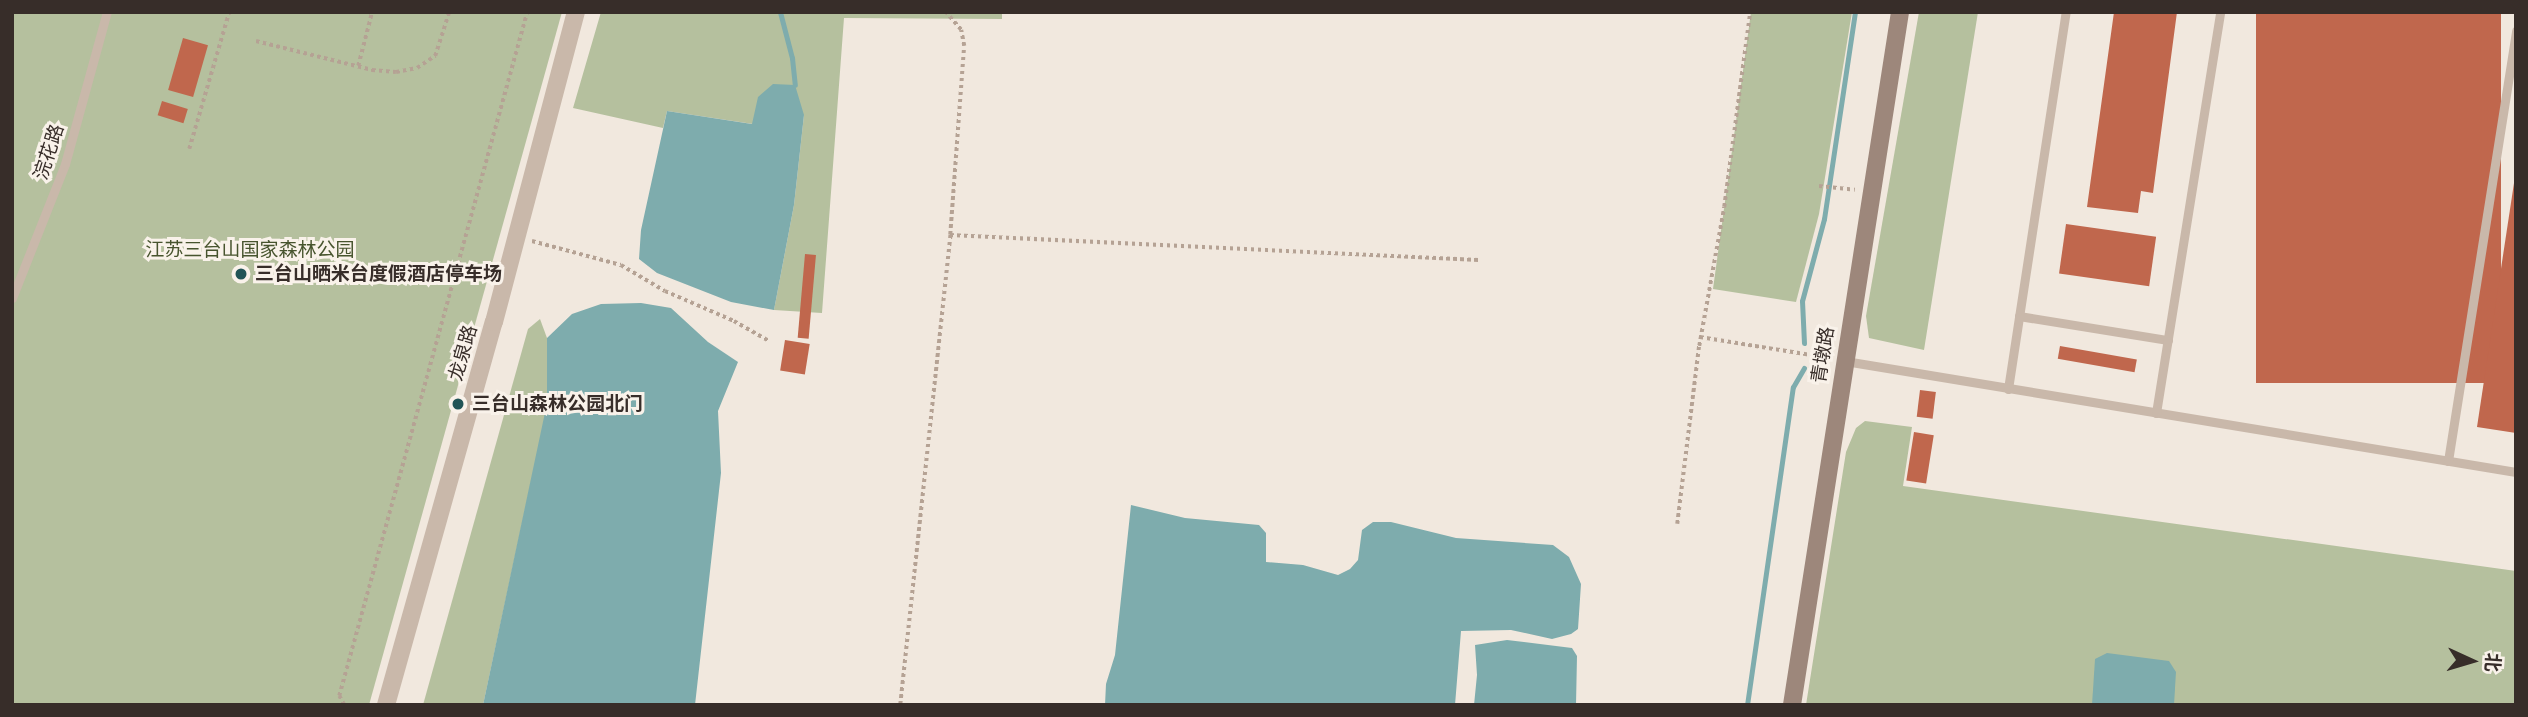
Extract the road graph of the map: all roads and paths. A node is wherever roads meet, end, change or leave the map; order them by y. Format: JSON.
{"nodes":[{"id":1,"x":107,"y":12,"type":"edge"},
{"id":2,"x":229,"y":12,"type":"edge"},
{"id":3,"x":372,"y":12,"type":"edge"},
{"id":4,"x":449,"y":12,"type":"edge"},
{"id":5,"x":527,"y":12,"type":"edge"},
{"id":6,"x":576,"y":12,"type":"edge"},
{"id":7,"x":880,"y":12,"type":"edge"},
{"id":8,"x":1000,"y":12,"type":"edge"},
{"id":9,"x":1749,"y":12,"type":"edge"},
{"id":10,"x":1900,"y":12,"type":"edge"},
{"id":11,"x":2066,"y":12,"type":"edge"},
{"id":12,"x":2220,"y":12,"type":"edge"},
{"id":13,"x":946,"y":13,"type":"edge"},
{"id":14,"x":2516,"y":30,"type":"edge"},
{"id":15,"x":256,"y":41,"type":"dead end"},
{"id":16,"x":358,"y":66,"type":"junction"},
{"id":17,"x":189,"y":149,"type":"dead end"},
{"id":18,"x":1821,"y":186,"type":"dead end"},
{"id":19,"x":1871,"y":192,"type":"junction"},
{"id":20,"x":950,"y":235,"type":"junction"},
{"id":21,"x":516,"y":236,"type":"junction"},
{"id":22,"x":1478,"y":260,"type":"dead end"},
{"id":23,"x":12,"y":298,"type":"edge"},
{"id":24,"x":2019,"y":316,"type":"junction"},
{"id":25,"x":1700,"y":337,"type":"junction"},
{"id":26,"x":2168,"y":340,"type":"junction"},
{"id":27,"x":769,"y":341,"type":"dead end"},
{"id":28,"x":1843,"y":360,"type":"junction"},
{"id":29,"x":2008,"y":389,"type":"junction"},
{"id":30,"x":2156,"y":413,"type":"junction"},
{"id":31,"x":2448,"y":461,"type":"junction"},
{"id":32,"x":2516,"y":472,"type":"edge"},
{"id":33,"x":1677,"y":524,"type":"dead end"},
{"id":34,"x":344,"y":705,"type":"edge"},
{"id":35,"x":386,"y":705,"type":"edge"},
{"id":36,"x":900,"y":705,"type":"edge"},
{"id":37,"x":1792,"y":705,"type":"edge"}],
"edges":[{"from":1,"to":23,"type":"lane","name":"浣花路"},
{"from":2,"to":17,"type":"path"},
{"from":3,"to":16,"type":"path"},
{"from":4,"to":16,"type":"path"},
{"from":5,"to":34,"type":"path"},
{"from":6,"to":21,"type":"street","name":"龙泉路"},
{"from":7,"to":13,"type":"path"},
{"from":8,"to":13,"type":"path"},
{"from":9,"to":25,"type":"path"},
{"from":10,"to":19,"type":"main road","name":"青墩路"},
{"from":11,"to":24,"type":"lane"},
{"from":12,"to":26,"type":"lane"},
{"from":13,"to":20,"type":"path"},
{"from":14,"to":31,"type":"lane"},
{"from":15,"to":16,"type":"path"},
{"from":18,"to":19,"type":"path"},
{"from":19,"to":28,"type":"main road","name":"青墩路"},
{"from":20,"to":22,"type":"path"},
{"from":20,"to":36,"type":"path"},
{"from":21,"to":27,"type":"path"},
{"from":21,"to":35,"type":"street","name":"龙泉路"},
{"from":24,"to":26,"type":"lane"},
{"from":24,"to":29,"type":"lane"},
{"from":25,"to":28,"type":"path"},
{"from":25,"to":33,"type":"path"},
{"from":26,"to":30,"type":"lane"},
{"from":28,"to":29,"type":"lane"},
{"from":28,"to":37,"type":"main road","name":"青墩路"},
{"from":29,"to":30,"type":"lane"},
{"from":30,"to":31,"type":"lane"},
{"from":31,"to":32,"type":"lane"}]}
